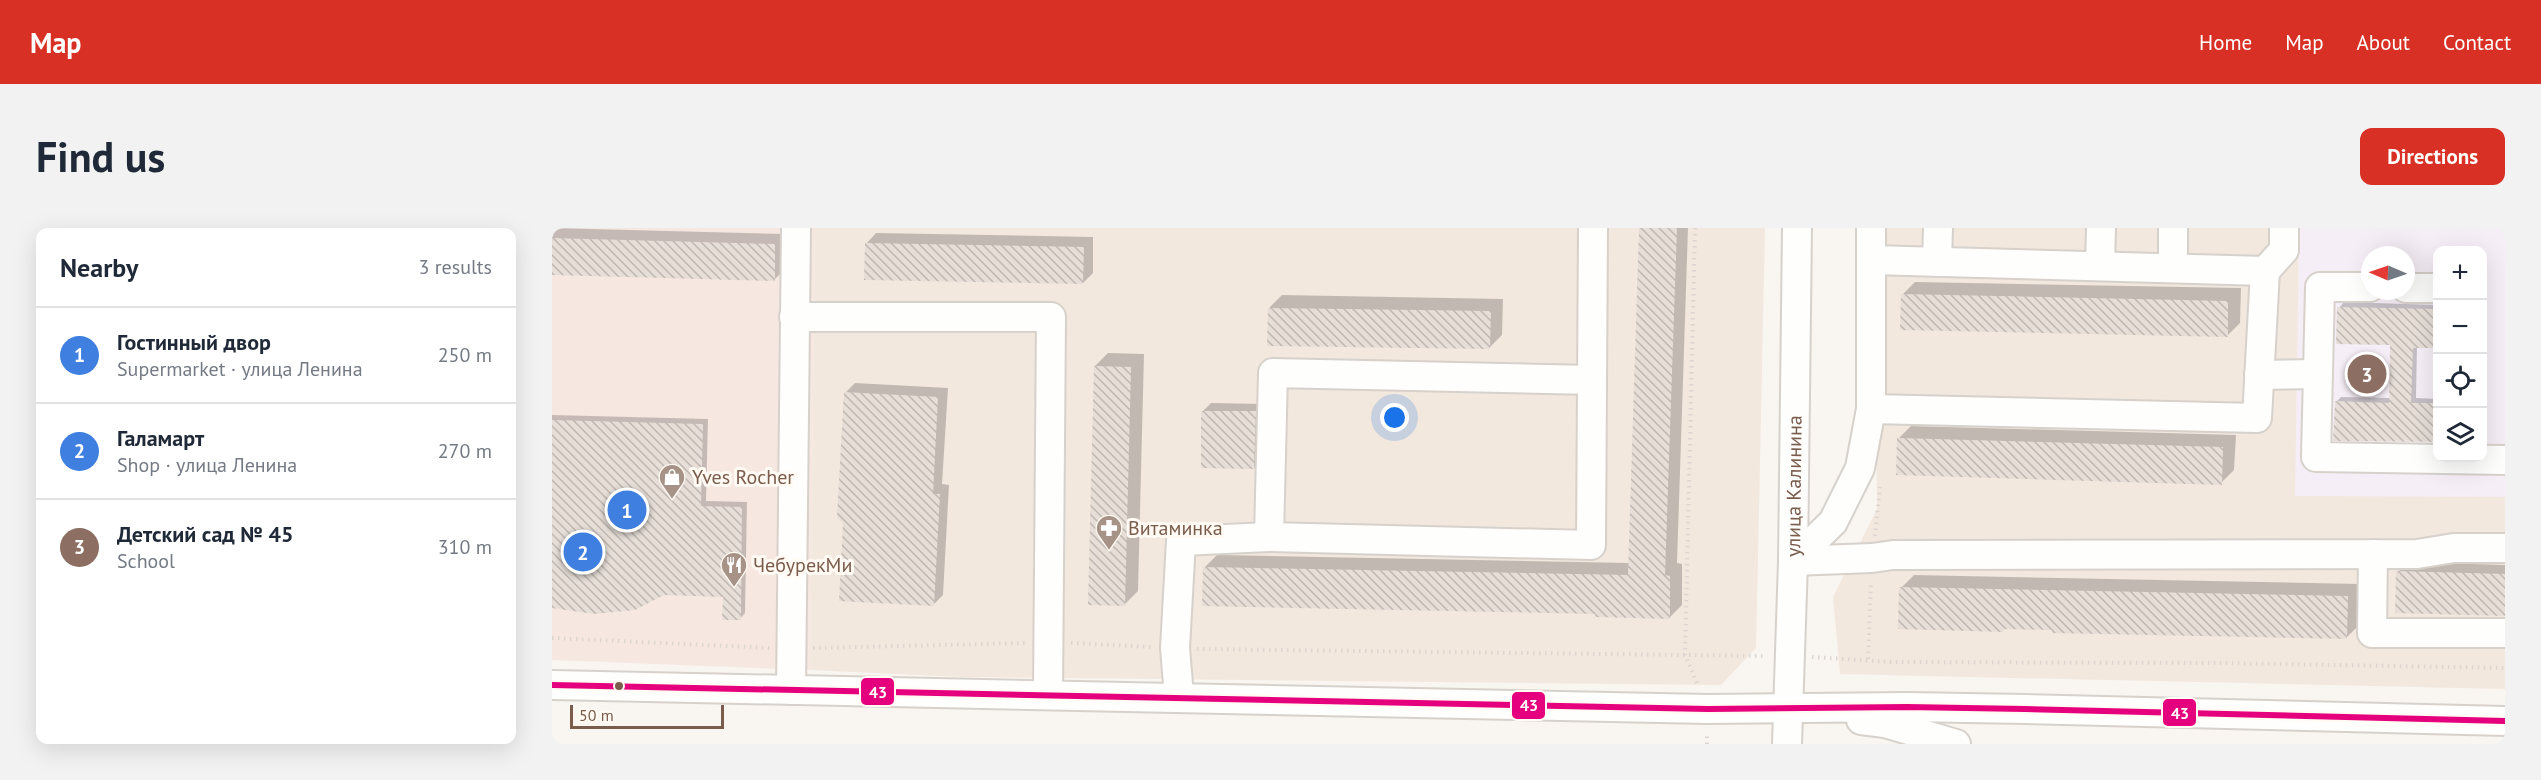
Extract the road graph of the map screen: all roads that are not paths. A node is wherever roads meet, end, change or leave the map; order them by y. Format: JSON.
{"nodes":[{"id":1,"x":796,"y":228,"type":"edge"},
{"id":2,"x":1593,"y":228,"type":"edge"},
{"id":3,"x":1797,"y":228,"type":"edge"},
{"id":4,"x":1871,"y":228,"type":"edge"},
{"id":5,"x":1938,"y":228,"type":"edge"},
{"id":6,"x":2101,"y":228,"type":"edge"},
{"id":7,"x":2173,"y":228,"type":"edge"},
{"id":8,"x":2284,"y":228,"type":"edge"},
{"id":9,"x":1871,"y":260,"type":"junction"},
{"id":10,"x":1937,"y":262,"type":"junction"},
{"id":11,"x":2100,"y":266,"type":"junction"},
{"id":12,"x":2173,"y":268,"type":"junction"},
{"id":13,"x":2265,"y":271,"type":"junction"},
{"id":14,"x":2361,"y":287,"type":"edge"},
{"id":15,"x":2415,"y":288,"type":"edge"},
{"id":16,"x":2433,"y":288,"type":"edge"},
{"id":17,"x":794,"y":317,"type":"junction"},
{"id":18,"x":2316,"y":374,"type":"junction"},
{"id":19,"x":2259,"y":375,"type":"junction"},
{"id":20,"x":1592,"y":380,"type":"junction"},
{"id":21,"x":1871,"y":409,"type":"junction"},
{"id":22,"x":2433,"y":459,"type":"edge"},
{"id":23,"x":2487,"y":460,"type":"edge"},
{"id":24,"x":2505,"y":460,"type":"edge"},
{"id":25,"x":1269,"y":537,"type":"junction"},
{"id":26,"x":2505,"y":548,"type":"edge"},
{"id":27,"x":2373,"y":554,"type":"junction"},
{"id":28,"x":1793,"y":561,"type":"junction"},
{"id":29,"x":2505,"y":633,"type":"edge"},
{"id":30,"x":552,"y":685,"type":"edge"},
{"id":31,"x":791,"y":690,"type":"junction"},
{"id":32,"x":1048,"y":694,"type":"junction"},
{"id":33,"x":1179,"y":696,"type":"junction"},
{"id":34,"x":1788,"y":709,"type":"junction"},
{"id":35,"x":2505,"y":721,"type":"edge"},
{"id":36,"x":1787,"y":744,"type":"edge"},
{"id":37,"x":1956,"y":744,"type":"edge"}],
"edges":[{"from":1,"to":17,"type":"street"},
{"from":2,"to":20,"type":"street"},
{"from":3,"to":28,"type":"street","name":"улица Калинина"},
{"from":4,"to":9,"type":"street"},
{"from":5,"to":10,"type":"street"},
{"from":6,"to":11,"type":"street"},
{"from":7,"to":12,"type":"street"},
{"from":8,"to":13,"type":"street"},
{"from":9,"to":10,"type":"street"},
{"from":9,"to":21,"type":"street"},
{"from":10,"to":11,"type":"street"},
{"from":11,"to":12,"type":"street"},
{"from":12,"to":13,"type":"street"},
{"from":13,"to":19,"type":"street"},
{"from":14,"to":18,"type":"street"},
{"from":15,"to":16,"type":"street"},
{"from":17,"to":31,"type":"street"},
{"from":17,"to":32,"type":"street"},
{"from":18,"to":19,"type":"street"},
{"from":18,"to":22,"type":"street"},
{"from":19,"to":21,"type":"street"},
{"from":20,"to":25,"type":"street"},
{"from":20,"to":25,"type":"street"},
{"from":21,"to":28,"type":"street"},
{"from":23,"to":24,"type":"street"},
{"from":25,"to":33,"type":"street"},
{"from":26,"to":27,"type":"street"},
{"from":27,"to":28,"type":"street"},
{"from":27,"to":29,"type":"street"},
{"from":28,"to":34,"type":"street","name":"улица Калинина"},
{"from":30,"to":31,"type":"street"},
{"from":31,"to":32,"type":"street"},
{"from":32,"to":33,"type":"street"},
{"from":33,"to":34,"type":"street"},
{"from":34,"to":35,"type":"street"},
{"from":34,"to":36,"type":"street","name":"улица Калинина"},
{"from":34,"to":37,"type":"street"}]}
